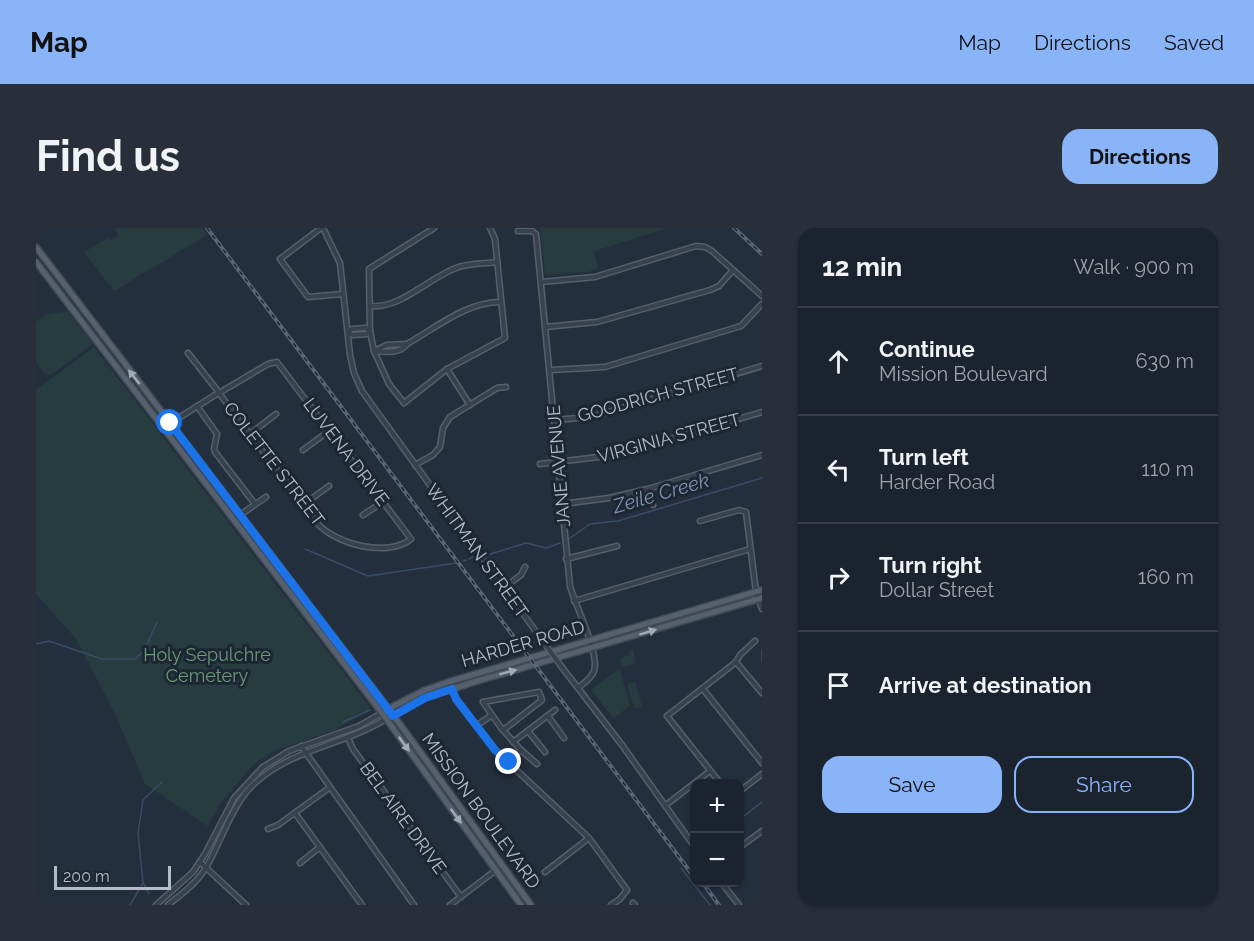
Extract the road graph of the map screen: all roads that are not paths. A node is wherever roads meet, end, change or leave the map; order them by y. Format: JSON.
{"nodes":[{"id":1,"x":322,"y":228,"type":"edge"},
{"id":2,"x":434,"y":228,"type":"edge"},
{"id":3,"x":490,"y":228,"type":"edge"},
{"id":4,"x":757,"y":228,"type":"edge"},
{"id":5,"x":518,"y":231,"type":"dead end"},
{"id":6,"x":762,"y":232,"type":"edge"},
{"id":7,"x":36,"y":247,"type":"edge"},
{"id":8,"x":36,"y":262,"type":"edge"},
{"id":9,"x":497,"y":262,"type":"junction"},
{"id":10,"x":733,"y":270,"type":"junction"},
{"id":11,"x":541,"y":282,"type":"junction"},
{"id":12,"x":344,"y":294,"type":"junction"},
{"id":13,"x":762,"y":296,"type":"edge"},
{"id":14,"x":501,"y":302,"type":"junction"},
{"id":15,"x":762,"y":304,"type":"edge"},
{"id":16,"x":371,"y":306,"type":"junction"},
{"id":17,"x":76,"y":316,"type":"junction"},
{"id":18,"x":545,"y":327,"type":"junction"},
{"id":19,"x":97,"y":328,"type":"junction"},
{"id":20,"x":370,"y":331,"type":"junction"},
{"id":21,"x":347,"y":332,"type":"junction"},
{"id":22,"x":374,"y":351,"type":"junction"},
{"id":23,"x":188,"y":353,"type":"dead end"},
{"id":24,"x":762,"y":366,"type":"edge"},
{"id":25,"x":447,"y":369,"type":"junction"},
{"id":26,"x":550,"y":370,"type":"junction"},
{"id":27,"x":506,"y":387,"type":"dead end"},
{"id":28,"x":219,"y":393,"type":"junction"},
{"id":29,"x":470,"y":405,"type":"junction"},
{"id":30,"x":197,"y":406,"type":"junction"},
{"id":31,"x":762,"y":412,"type":"edge"},
{"id":32,"x":276,"y":414,"type":"dead end"},
{"id":33,"x":554,"y":420,"type":"junction"},
{"id":34,"x":170,"y":423,"type":"junction"},
{"id":35,"x":163,"y":428,"type":"junction"},
{"id":36,"x":329,"y":431,"type":"junction"},
{"id":37,"x":250,"y":434,"type":"junction"},
{"id":38,"x":303,"y":450,"type":"dead end"},
{"id":39,"x":762,"y":455,"type":"edge"},
{"id":40,"x":558,"y":462,"type":"junction"},
{"id":41,"x":540,"y":464,"type":"dead end"},
{"id":42,"x":416,"y":465,"type":"junction"},
{"id":43,"x":329,"y":486,"type":"dead end"},
{"id":44,"x":648,"y":489,"type":"junction"},
{"id":45,"x":266,"y":497,"type":"dead end"},
{"id":46,"x":383,"y":502,"type":"junction"},
{"id":47,"x":255,"y":504,"type":"junction"},
{"id":48,"x":304,"y":504,"type":"junction"},
{"id":49,"x":562,"y":504,"type":"junction"},
{"id":50,"x":653,"y":506,"type":"dead end"},
{"id":51,"x":240,"y":515,"type":"junction"},
{"id":52,"x":363,"y":515,"type":"dead end"},
{"id":53,"x":700,"y":521,"type":"dead end"},
{"id":54,"x":411,"y":539,"type":"joint"},
{"id":55,"x":617,"y":546,"type":"dead end"},
{"id":56,"x":750,"y":549,"type":"junction"},
{"id":57,"x":566,"y":559,"type":"junction"},
{"id":58,"x":525,"y":567,"type":"dead end"},
{"id":59,"x":504,"y":587,"type":"junction"},
{"id":60,"x":759,"y":591,"type":"edge"},
{"id":61,"x":291,"y":593,"type":"junction"},
{"id":62,"x":760,"y":599,"type":"edge"},
{"id":63,"x":574,"y":601,"type":"junction"},
{"id":64,"x":762,"y":609,"type":"edge"},
{"id":65,"x":312,"y":610,"type":"junction"},
{"id":66,"x":589,"y":640,"type":"junction"},
{"id":67,"x":755,"y":641,"type":"dead end"},
{"id":68,"x":592,"y":649,"type":"junction"},
{"id":69,"x":736,"y":662,"type":"junction"},
{"id":70,"x":448,"y":682,"type":"junction"},
{"id":71,"x":579,"y":688,"type":"junction"},
{"id":72,"x":452,"y":689,"type":"junction"},
{"id":73,"x":703,"y":689,"type":"junction"},
{"id":74,"x":762,"y":693,"type":"edge"},
{"id":75,"x":555,"y":710,"type":"dead end"},
{"id":76,"x":385,"y":711,"type":"junction"},
{"id":77,"x":492,"y":715,"type":"junction"},
{"id":78,"x":393,"y":716,"type":"junction"},
{"id":79,"x":548,"y":716,"type":"junction"},
{"id":80,"x":387,"y":719,"type":"junction"},
{"id":81,"x":476,"y":726,"type":"junction"},
{"id":82,"x":502,"y":729,"type":"junction"},
{"id":83,"x":528,"y":731,"type":"junction"},
{"id":84,"x":348,"y":738,"type":"junction"},
{"id":85,"x":564,"y":738,"type":"dead end"},
{"id":86,"x":513,"y":742,"type":"junction"},
{"id":87,"x":301,"y":746,"type":"junction"},
{"id":88,"x":520,"y":750,"type":"junction"},
{"id":89,"x":545,"y":752,"type":"dead end"},
{"id":90,"x":304,"y":753,"type":"junction"},
{"id":91,"x":509,"y":762,"type":"junction"},
{"id":92,"x":762,"y":763,"type":"edge"},
{"id":93,"x":537,"y":764,"type":"dead end"},
{"id":94,"x":710,"y":771,"type":"junction"},
{"id":95,"x":762,"y":774,"type":"edge"},
{"id":96,"x":717,"y":779,"type":"edge"},
{"id":97,"x":744,"y":787,"type":"edge"},
{"id":98,"x":329,"y":788,"type":"junction"},
{"id":99,"x":666,"y":805,"type":"junction"},
{"id":100,"x":295,"y":813,"type":"junction"},
{"id":101,"x":268,"y":829,"type":"dead end"},
{"id":102,"x":762,"y":831,"type":"edge"},
{"id":103,"x":589,"y":838,"type":"junction"},
{"id":104,"x":690,"y":840,"type":"edge"},
{"id":105,"x":744,"y":845,"type":"edge"},
{"id":106,"x":320,"y":847,"type":"junction"},
{"id":107,"x":200,"y":862,"type":"junction"},
{"id":108,"x":300,"y":863,"type":"dead end"},
{"id":109,"x":206,"y":868,"type":"junction"},
{"id":110,"x":496,"y":870,"type":"junction"},
{"id":111,"x":545,"y":872,"type":"dead end"},
{"id":112,"x":726,"y":887,"type":"edge"},
{"id":113,"x":461,"y":897,"type":"junction"},
{"id":114,"x":613,"y":904,"type":"edge"},
{"id":115,"x":156,"y":905,"type":"edge"},
{"id":116,"x":168,"y":905,"type":"edge"},
{"id":117,"x":246,"y":905,"type":"edge"},
{"id":118,"x":362,"y":905,"type":"edge"},
{"id":119,"x":414,"y":905,"type":"edge"},
{"id":120,"x":450,"y":905,"type":"edge"},
{"id":121,"x":521,"y":905,"type":"edge"},
{"id":122,"x":531,"y":905,"type":"edge"},
{"id":123,"x":739,"y":905,"type":"edge"}],
"edges":[{"from":1,"to":12,"type":"street","name":"WHITMAN STREET"},
{"from":1,"to":12,"type":"street"},
{"from":2,"to":16,"type":"street"},
{"from":3,"to":9,"type":"street"},
{"from":4,"to":6,"type":"street"},
{"from":5,"to":11,"type":"street","name":"JANE AVENUE"},
{"from":7,"to":19,"type":"main road","name":"MISSION BOULEVARD"},
{"from":8,"to":17,"type":"main road","name":"MISSION BOULEVARD"},
{"from":9,"to":14,"type":"street"},
{"from":9,"to":16,"type":"street"},
{"from":10,"to":11,"type":"street"},
{"from":10,"to":13,"type":"street"},
{"from":10,"to":18,"type":"street"},
{"from":11,"to":18,"type":"street","name":"JANE AVENUE"},
{"from":12,"to":21,"type":"street","name":"WHITMAN STREET"},
{"from":14,"to":22,"type":"street"},
{"from":14,"to":25,"type":"street"},
{"from":15,"to":26,"type":"street"},
{"from":16,"to":20,"type":"street"},
{"from":17,"to":19,"type":"main road"},
{"from":17,"to":35,"type":"main road","name":"MISSION BOULEVARD"},
{"from":18,"to":26,"type":"street","name":"JANE AVENUE"},
{"from":34,"to":19,"type":"main road","name":"MISSION BOULEVARD","one_way":true},
{"from":20,"to":21,"type":"street"},
{"from":20,"to":22,"type":"street"},
{"from":21,"to":42,"type":"street","name":"WHITMAN STREET"},
{"from":22,"to":25,"type":"street"},
{"from":23,"to":28,"type":"street","name":"COLETTE STREET"},
{"from":24,"to":33,"type":"street","name":"GOODRICH STREET"},
{"from":25,"to":29,"type":"street"},
{"from":26,"to":33,"type":"street","name":"JANE AVENUE"},
{"from":27,"to":29,"type":"street"},
{"from":28,"to":30,"type":"street"},
{"from":28,"to":36,"type":"street","name":"LUVENA DRIVE"},
{"from":28,"to":37,"type":"street","name":"COLETTE STREET"},
{"from":29,"to":42,"type":"street"},
{"from":30,"to":34,"type":"street"},
{"from":30,"to":47,"type":"street"},
{"from":31,"to":40,"type":"street","name":"VIRGINIA STREET"},
{"from":32,"to":37,"type":"street"},
{"from":33,"to":40,"type":"street","name":"JANE AVENUE"},
{"from":34,"to":35,"type":"street"},
{"from":34,"to":51,"type":"main road","name":"MISSION BOULEVARD"},
{"from":35,"to":61,"type":"main road","name":"MISSION BOULEVARD"},
{"from":36,"to":38,"type":"street"},
{"from":36,"to":46,"type":"street","name":"LUVENA DRIVE"},
{"from":37,"to":48,"type":"street","name":"COLETTE STREET"},
{"from":39,"to":44,"type":"street"},
{"from":40,"to":41,"type":"street","name":"VIRGINIA STREET"},
{"from":40,"to":49,"type":"street","name":"JANE AVENUE"},
{"from":42,"to":59,"type":"street","name":"WHITMAN STREET"},
{"from":43,"to":48,"type":"street"},
{"from":44,"to":49,"type":"street"},
{"from":44,"to":50,"type":"street"},
{"from":45,"to":47,"type":"street"},
{"from":46,"to":52,"type":"street"},
{"from":46,"to":54,"type":"street","name":"LUVENA DRIVE"},
{"from":47,"to":51,"type":"street"},
{"from":48,"to":54,"type":"street","name":"COLETTE STREET"},
{"from":49,"to":57,"type":"street","name":"JANE AVENUE"},
{"from":51,"to":65,"type":"main road","name":"MISSION BOULEVARD"},
{"from":53,"to":56,"type":"street"},
{"from":55,"to":57,"type":"street"},
{"from":56,"to":60,"type":"street"},
{"from":56,"to":63,"type":"street"},
{"from":57,"to":63,"type":"street","name":"JANE AVENUE"},
{"from":58,"to":59,"type":"street"},
{"from":59,"to":71,"type":"street","name":"WHITMAN STREET","bridge":true},
{"from":60,"to":62,"type":"street"},
{"from":60,"to":66,"type":"main road","name":"HARDER ROAD"},
{"from":61,"to":65,"type":"main road"},
{"from":61,"to":76,"type":"main road","name":"MISSION BOULEVARD"},
{"from":62,"to":64,"type":"street"},
{"from":68,"to":62,"type":"main road","name":"HARDER ROAD","one_way":true},
{"from":63,"to":66,"type":"street","name":"JANE AVENUE"},
{"from":65,"to":76,"type":"main road","name":"MISSION BOULEVARD"},
{"from":66,"to":68,"type":"street","name":"JANE AVENUE"},
{"from":66,"to":70,"type":"main road","name":"HARDER ROAD"},
{"from":67,"to":69,"type":"street"},
{"from":68,"to":71,"type":"street","name":"JANE AVENUE"},
{"from":72,"to":68,"type":"main road","name":"HARDER ROAD","one_way":true},
{"from":69,"to":73,"type":"street"},
{"from":69,"to":74,"type":"street"},
{"from":70,"to":72,"type":"street"},
{"from":70,"to":76,"type":"main road","name":"HARDER ROAD"},
{"from":71,"to":99,"type":"street","name":"WHITMAN STREET"},
{"from":72,"to":78,"type":"main road","name":"HARDER ROAD"},
{"from":72,"to":81,"type":"street"},
{"from":73,"to":92,"type":"street"},
{"from":73,"to":94,"type":"street"},
{"from":75,"to":79,"type":"street"},
{"from":76,"to":78,"type":"main road","name":"MISSION BOULEVARD"},
{"from":76,"to":80,"type":"main road","name":"MISSION BOULEVARD"},
{"from":76,"to":87,"type":"street","name":"HARDER ROAD"},
{"from":77,"to":81,"type":"street"},
{"from":77,"to":82,"type":"street"},
{"from":77,"to":82,"type":"street"},
{"from":78,"to":80,"type":"main road","name":"HARDER ROAD"},
{"from":78,"to":122,"type":"main road","name":"MISSION BOULEVARD"},
{"from":79,"to":83,"type":"street"},
{"from":79,"to":85,"type":"street"},
{"from":80,"to":84,"type":"street","name":"HARDER ROAD"},
{"from":80,"to":110,"type":"main road","name":"MISSION BOULEVARD","one_way":true},
{"from":81,"to":91,"type":"street"},
{"from":82,"to":86,"type":"street"},
{"from":83,"to":86,"type":"street"},
{"from":83,"to":89,"type":"street"},
{"from":84,"to":90,"type":"street","name":"HARDER ROAD"},
{"from":84,"to":113,"type":"street","name":"BEL AIRE DRIVE"},
{"from":86,"to":88,"type":"street"},
{"from":87,"to":90,"type":"street"},
{"from":87,"to":107,"type":"street","name":"HARDER ROAD"},
{"from":88,"to":91,"type":"street"},
{"from":88,"to":93,"type":"street"},
{"from":90,"to":98,"type":"street"},
{"from":90,"to":109,"type":"street","name":"HARDER ROAD"},
{"from":91,"to":103,"type":"street"},
{"from":94,"to":96,"type":"street"},
{"from":94,"to":99,"type":"street"},
{"from":95,"to":97,"type":"street"},
{"from":98,"to":100,"type":"street"},
{"from":98,"to":119,"type":"street"},
{"from":99,"to":104,"type":"street","name":"WHITMAN STREET"},
{"from":100,"to":101,"type":"street"},
{"from":100,"to":106,"type":"street"},
{"from":102,"to":105,"type":"street"},
{"from":103,"to":111,"type":"street"},
{"from":103,"to":114,"type":"street"},
{"from":106,"to":108,"type":"street"},
{"from":106,"to":118,"type":"street"},
{"from":107,"to":109,"type":"street"},
{"from":107,"to":115,"type":"street","name":"HARDER ROAD"},
{"from":109,"to":116,"type":"street","name":"HARDER ROAD"},
{"from":109,"to":117,"type":"street"},
{"from":110,"to":113,"type":"street"},
{"from":110,"to":121,"type":"main road","name":"MISSION BOULEVARD"},
{"from":112,"to":123,"type":"street"},
{"from":113,"to":120,"type":"street"}]}
